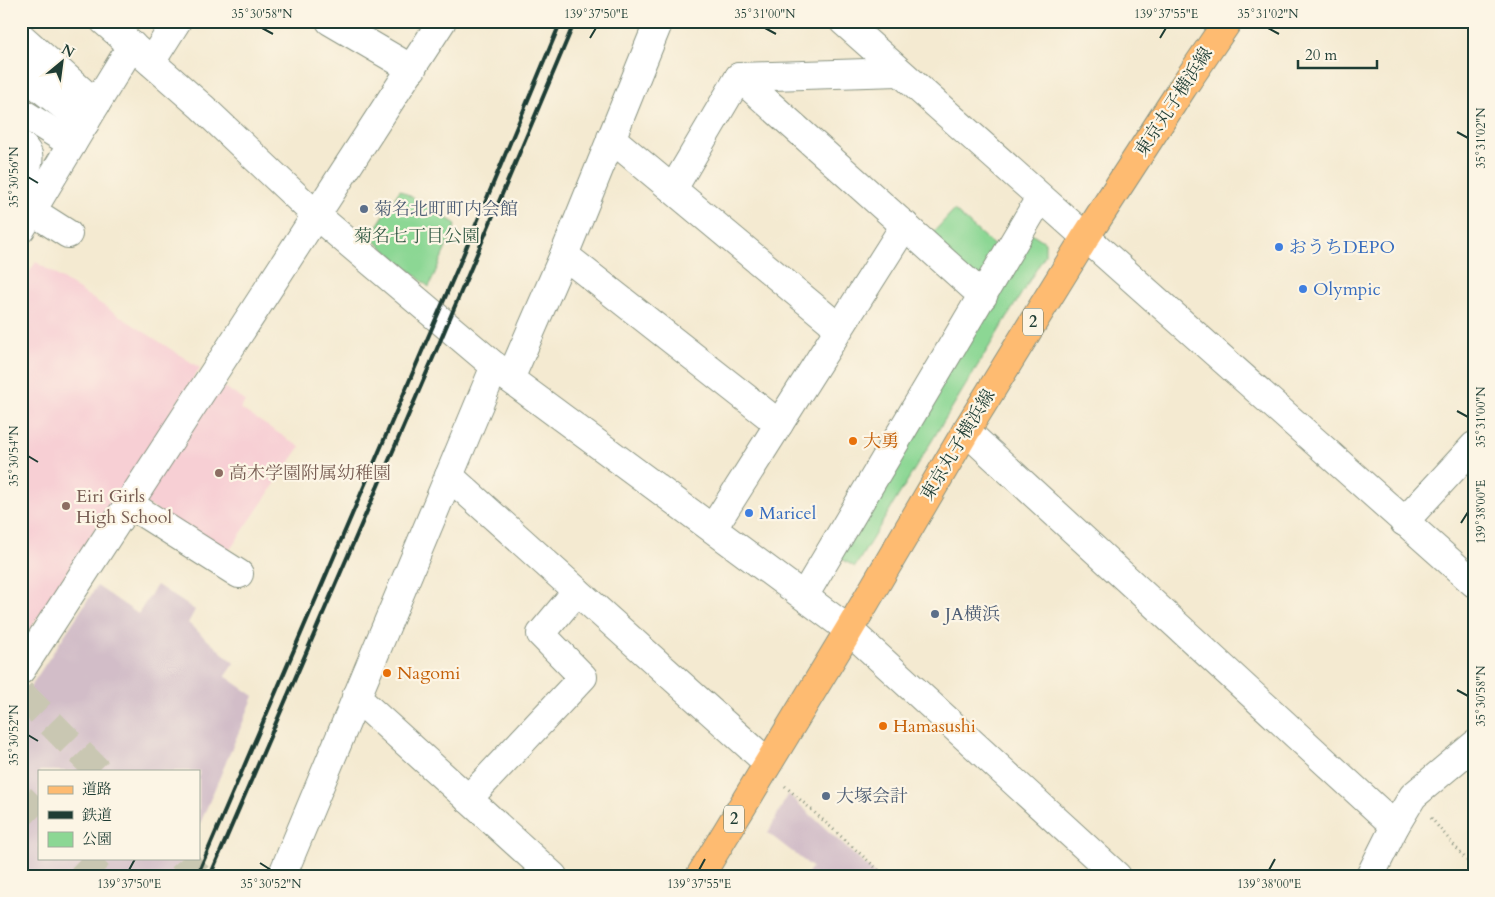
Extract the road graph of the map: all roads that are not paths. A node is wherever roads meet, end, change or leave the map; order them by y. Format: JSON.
{"nodes":[{"id":1,"x":104,"y":21,"type":"edge"},
{"id":2,"x":177,"y":21,"type":"edge"},
{"id":3,"x":330,"y":21,"type":"edge"},
{"id":4,"x":442,"y":21,"type":"edge"},
{"id":5,"x":659,"y":21,"type":"edge"},
{"id":6,"x":843,"y":21,"type":"edge"},
{"id":7,"x":1228,"y":21,"type":"edge"},
{"id":8,"x":21,"y":37,"type":"edge"},
{"id":9,"x":142,"y":53,"type":"junction"},
{"id":10,"x":412,"y":69,"type":"junction"},
{"id":11,"x":899,"y":72,"type":"junction"},
{"id":12,"x":21,"y":73,"type":"edge"},
{"id":13,"x":739,"y":77,"type":"junction"},
{"id":14,"x":21,"y":112,"type":"edge"},
{"id":15,"x":85,"y":124,"type":"junction"},
{"id":16,"x":611,"y":138,"type":"junction"},
{"id":17,"x":21,"y":144,"type":"edge"},
{"id":18,"x":673,"y":189,"type":"junction"},
{"id":19,"x":28,"y":198,"type":"edge"},
{"id":20,"x":1040,"y":198,"type":"junction"},
{"id":21,"x":317,"y":216,"type":"junction"},
{"id":22,"x":905,"y":225,"type":"junction"},
{"id":23,"x":68,"y":234,"type":"dead end"},
{"id":24,"x":1085,"y":238,"type":"junction"},
{"id":25,"x":564,"y":255,"type":"junction"},
{"id":26,"x":983,"y":296,"type":"junction"},
{"id":27,"x":839,"y":328,"type":"junction"},
{"id":28,"x":502,"y":372,"type":"junction"},
{"id":29,"x":779,"y":424,"type":"junction"},
{"id":30,"x":966,"y":431,"type":"junction"},
{"id":31,"x":1474,"y":446,"type":"edge"},
{"id":32,"x":449,"y":476,"type":"junction"},
{"id":33,"x":129,"y":504,"type":"junction"},
{"id":34,"x":1404,"y":522,"type":"junction"},
{"id":35,"x":713,"y":528,"type":"junction"},
{"id":36,"x":239,"y":574,"type":"dead end"},
{"id":37,"x":1474,"y":583,"type":"edge"},
{"id":38,"x":577,"y":592,"type":"junction"},
{"id":39,"x":804,"y":596,"type":"junction"},
{"id":40,"x":849,"y":630,"type":"junction"},
{"id":41,"x":21,"y":670,"type":"edge"},
{"id":42,"x":356,"y":697,"type":"junction"},
{"id":43,"x":1474,"y":745,"type":"edge"},
{"id":44,"x":767,"y":766,"type":"junction"},
{"id":45,"x":468,"y":799,"type":"junction"},
{"id":46,"x":1395,"y":826,"type":"junction"},
{"id":47,"x":282,"y":876,"type":"edge"},
{"id":48,"x":553,"y":876,"type":"edge"},
{"id":49,"x":700,"y":876,"type":"edge"},
{"id":50,"x":1117,"y":876,"type":"edge"},
{"id":51,"x":1370,"y":876,"type":"edge"}],
"edges":[{"from":1,"to":9,"type":"street"},
{"from":2,"to":9,"type":"street"},
{"from":3,"to":10,"type":"street"},
{"from":4,"to":10,"type":"street"},
{"from":5,"to":16,"type":"street"},
{"from":6,"to":11,"type":"street"},
{"from":7,"to":24,"type":"main road","name":"東京丸子横浜線","number":"2"},
{"from":8,"to":15,"type":"street"},
{"from":9,"to":15,"type":"street"},
{"from":9,"to":21,"type":"street"},
{"from":10,"to":21,"type":"street"},
{"from":11,"to":13,"type":"street"},
{"from":11,"to":20,"type":"street"},
{"from":12,"to":15,"type":"street"},
{"from":13,"to":18,"type":"street"},
{"from":13,"to":22,"type":"street"},
{"from":14,"to":15,"type":"street"},
{"from":15,"to":19,"type":"street"},
{"from":16,"to":18,"type":"street"},
{"from":16,"to":25,"type":"street"},
{"from":17,"to":19,"type":"street"},
{"from":18,"to":27,"type":"street"},
{"from":19,"to":23,"type":"street"},
{"from":20,"to":24,"type":"street"},
{"from":20,"to":26,"type":"street"},
{"from":21,"to":28,"type":"street"},
{"from":21,"to":33,"type":"street"},
{"from":22,"to":26,"type":"street"},
{"from":22,"to":27,"type":"street"},
{"from":24,"to":30,"type":"main road","name":"東京丸子横浜線","number":"2"},
{"from":24,"to":34,"type":"street"},
{"from":25,"to":28,"type":"street"},
{"from":25,"to":29,"type":"street"},
{"from":26,"to":39,"type":"street"},
{"from":27,"to":29,"type":"street"},
{"from":28,"to":32,"type":"street"},
{"from":28,"to":35,"type":"street"},
{"from":29,"to":35,"type":"street"},
{"from":30,"to":40,"type":"main road","name":"東京丸子横浜線","number":"2"},
{"from":30,"to":46,"type":"street"},
{"from":31,"to":34,"type":"street"},
{"from":32,"to":38,"type":"street"},
{"from":32,"to":42,"type":"street"},
{"from":33,"to":36,"type":"street"},
{"from":33,"to":41,"type":"street"},
{"from":34,"to":37,"type":"street"},
{"from":35,"to":39,"type":"street"},
{"from":38,"to":44,"type":"street"},
{"from":38,"to":45,"type":"street"},
{"from":39,"to":40,"type":"street"},
{"from":40,"to":44,"type":"main road","name":"東京丸子横浜線","number":"2"},
{"from":40,"to":50,"type":"street"},
{"from":42,"to":45,"type":"street"},
{"from":42,"to":47,"type":"street"},
{"from":43,"to":46,"type":"street"},
{"from":44,"to":49,"type":"main road","name":"東京丸子横浜線","number":"2"},
{"from":45,"to":48,"type":"street"},
{"from":46,"to":51,"type":"street"}]}
